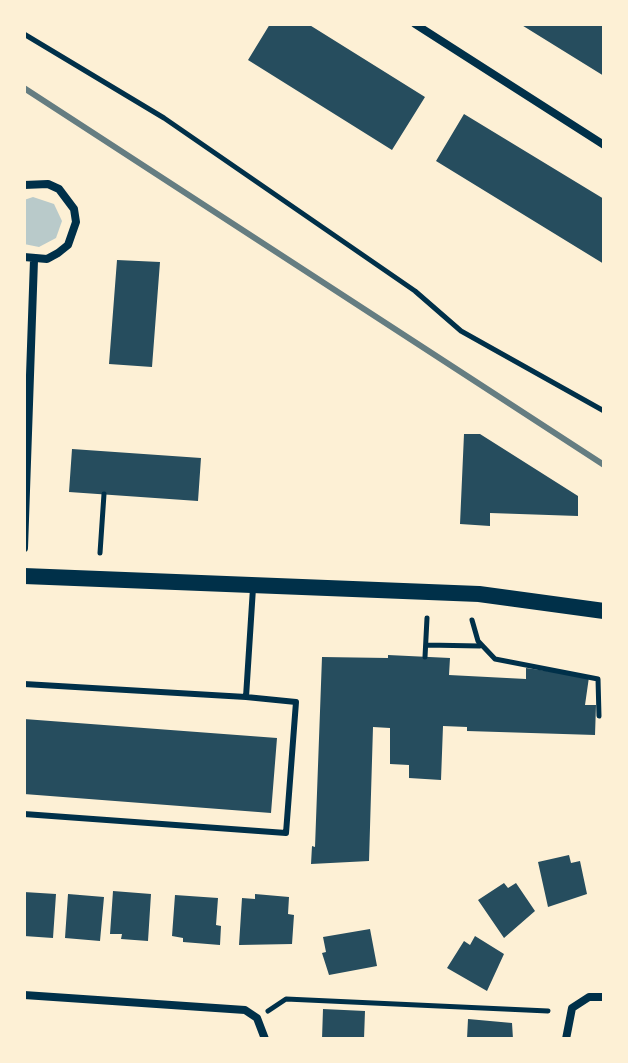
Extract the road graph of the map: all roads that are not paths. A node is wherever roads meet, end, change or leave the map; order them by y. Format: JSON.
{"nodes":[{"id":1,"x":415,"y":24,"type":"edge"},
{"id":2,"x":604,"y":145,"type":"edge"},
{"id":3,"x":24,"y":185,"type":"edge"},
{"id":4,"x":24,"y":257,"type":"edge"},
{"id":5,"x":34,"y":260,"type":"junction"},
{"id":6,"x":24,"y":548,"type":"edge"},
{"id":7,"x":24,"y":576,"type":"edge"},
{"id":8,"x":254,"y":585,"type":"junction"},
{"id":9,"x":604,"y":611,"type":"edge"},
{"id":10,"x":24,"y":684,"type":"edge"},
{"id":11,"x":246,"y":697,"type":"junction"},
{"id":12,"x":24,"y":814,"type":"edge"},
{"id":13,"x":24,"y":995,"type":"edge"},
{"id":14,"x":604,"y":997,"type":"edge"},
{"id":15,"x":265,"y":1039,"type":"edge"},
{"id":16,"x":566,"y":1039,"type":"edge"}],
"edges":[{"from":1,"to":2,"type":"street"},
{"from":3,"to":5,"type":"street"},
{"from":4,"to":5,"type":"street"},
{"from":5,"to":6,"type":"street"},
{"from":7,"to":8,"type":"main road"},
{"from":8,"to":9,"type":"main road"},
{"from":8,"to":11,"type":"lane"},
{"from":10,"to":11,"type":"lane"},
{"from":11,"to":12,"type":"lane"},
{"from":13,"to":15,"type":"street"},
{"from":14,"to":16,"type":"street"}]}
